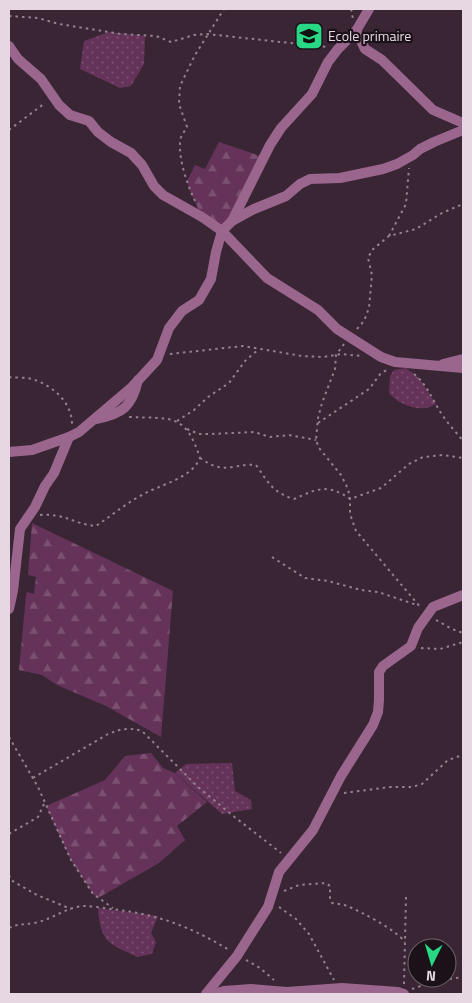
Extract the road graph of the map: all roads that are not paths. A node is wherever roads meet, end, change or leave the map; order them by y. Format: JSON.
{"nodes":[{"id":1,"x":369,"y":9,"type":"edge"},
{"id":2,"x":356,"y":31,"type":"junction"},
{"id":3,"x":9,"y":46,"type":"edge"},
{"id":4,"x":463,"y":123,"type":"edge"},
{"id":5,"x":463,"y":130,"type":"edge"},
{"id":6,"x":232,"y":221,"type":"junction"},
{"id":7,"x":222,"y":231,"type":"junction"},
{"id":8,"x":463,"y":360,"type":"edge"},
{"id":9,"x":434,"y":366,"type":"junction"},
{"id":10,"x":463,"y":368,"type":"edge"},
{"id":11,"x":138,"y":378,"type":"junction"},
{"id":12,"x":95,"y":419,"type":"junction"},
{"id":13,"x":69,"y":437,"type":"junction"},
{"id":14,"x":9,"y":452,"type":"edge"},
{"id":15,"x":463,"y":595,"type":"edge"},
{"id":16,"x":9,"y":609,"type":"edge"},
{"id":17,"x":402,"y":992,"type":"edge"},
{"id":18,"x":206,"y":994,"type":"edge"},
{"id":19,"x":214,"y":994,"type":"edge"}],
"edges":[{"from":1,"to":2,"type":"street"},
{"from":2,"to":4,"type":"street"},
{"from":2,"to":6,"type":"street"},
{"from":3,"to":7,"type":"street"},
{"from":5,"to":6,"type":"street"},
{"from":6,"to":7,"type":"street"},
{"from":7,"to":9,"type":"street"},
{"from":7,"to":11,"type":"street"},
{"from":8,"to":9,"type":"street"},
{"from":9,"to":10,"type":"street"},
{"from":11,"to":12,"type":"street"},
{"from":11,"to":12,"type":"street"},
{"from":12,"to":13,"type":"street"},
{"from":13,"to":14,"type":"street"},
{"from":13,"to":16,"type":"street"},
{"from":15,"to":18,"type":"street"},
{"from":17,"to":19,"type":"street"}]}
